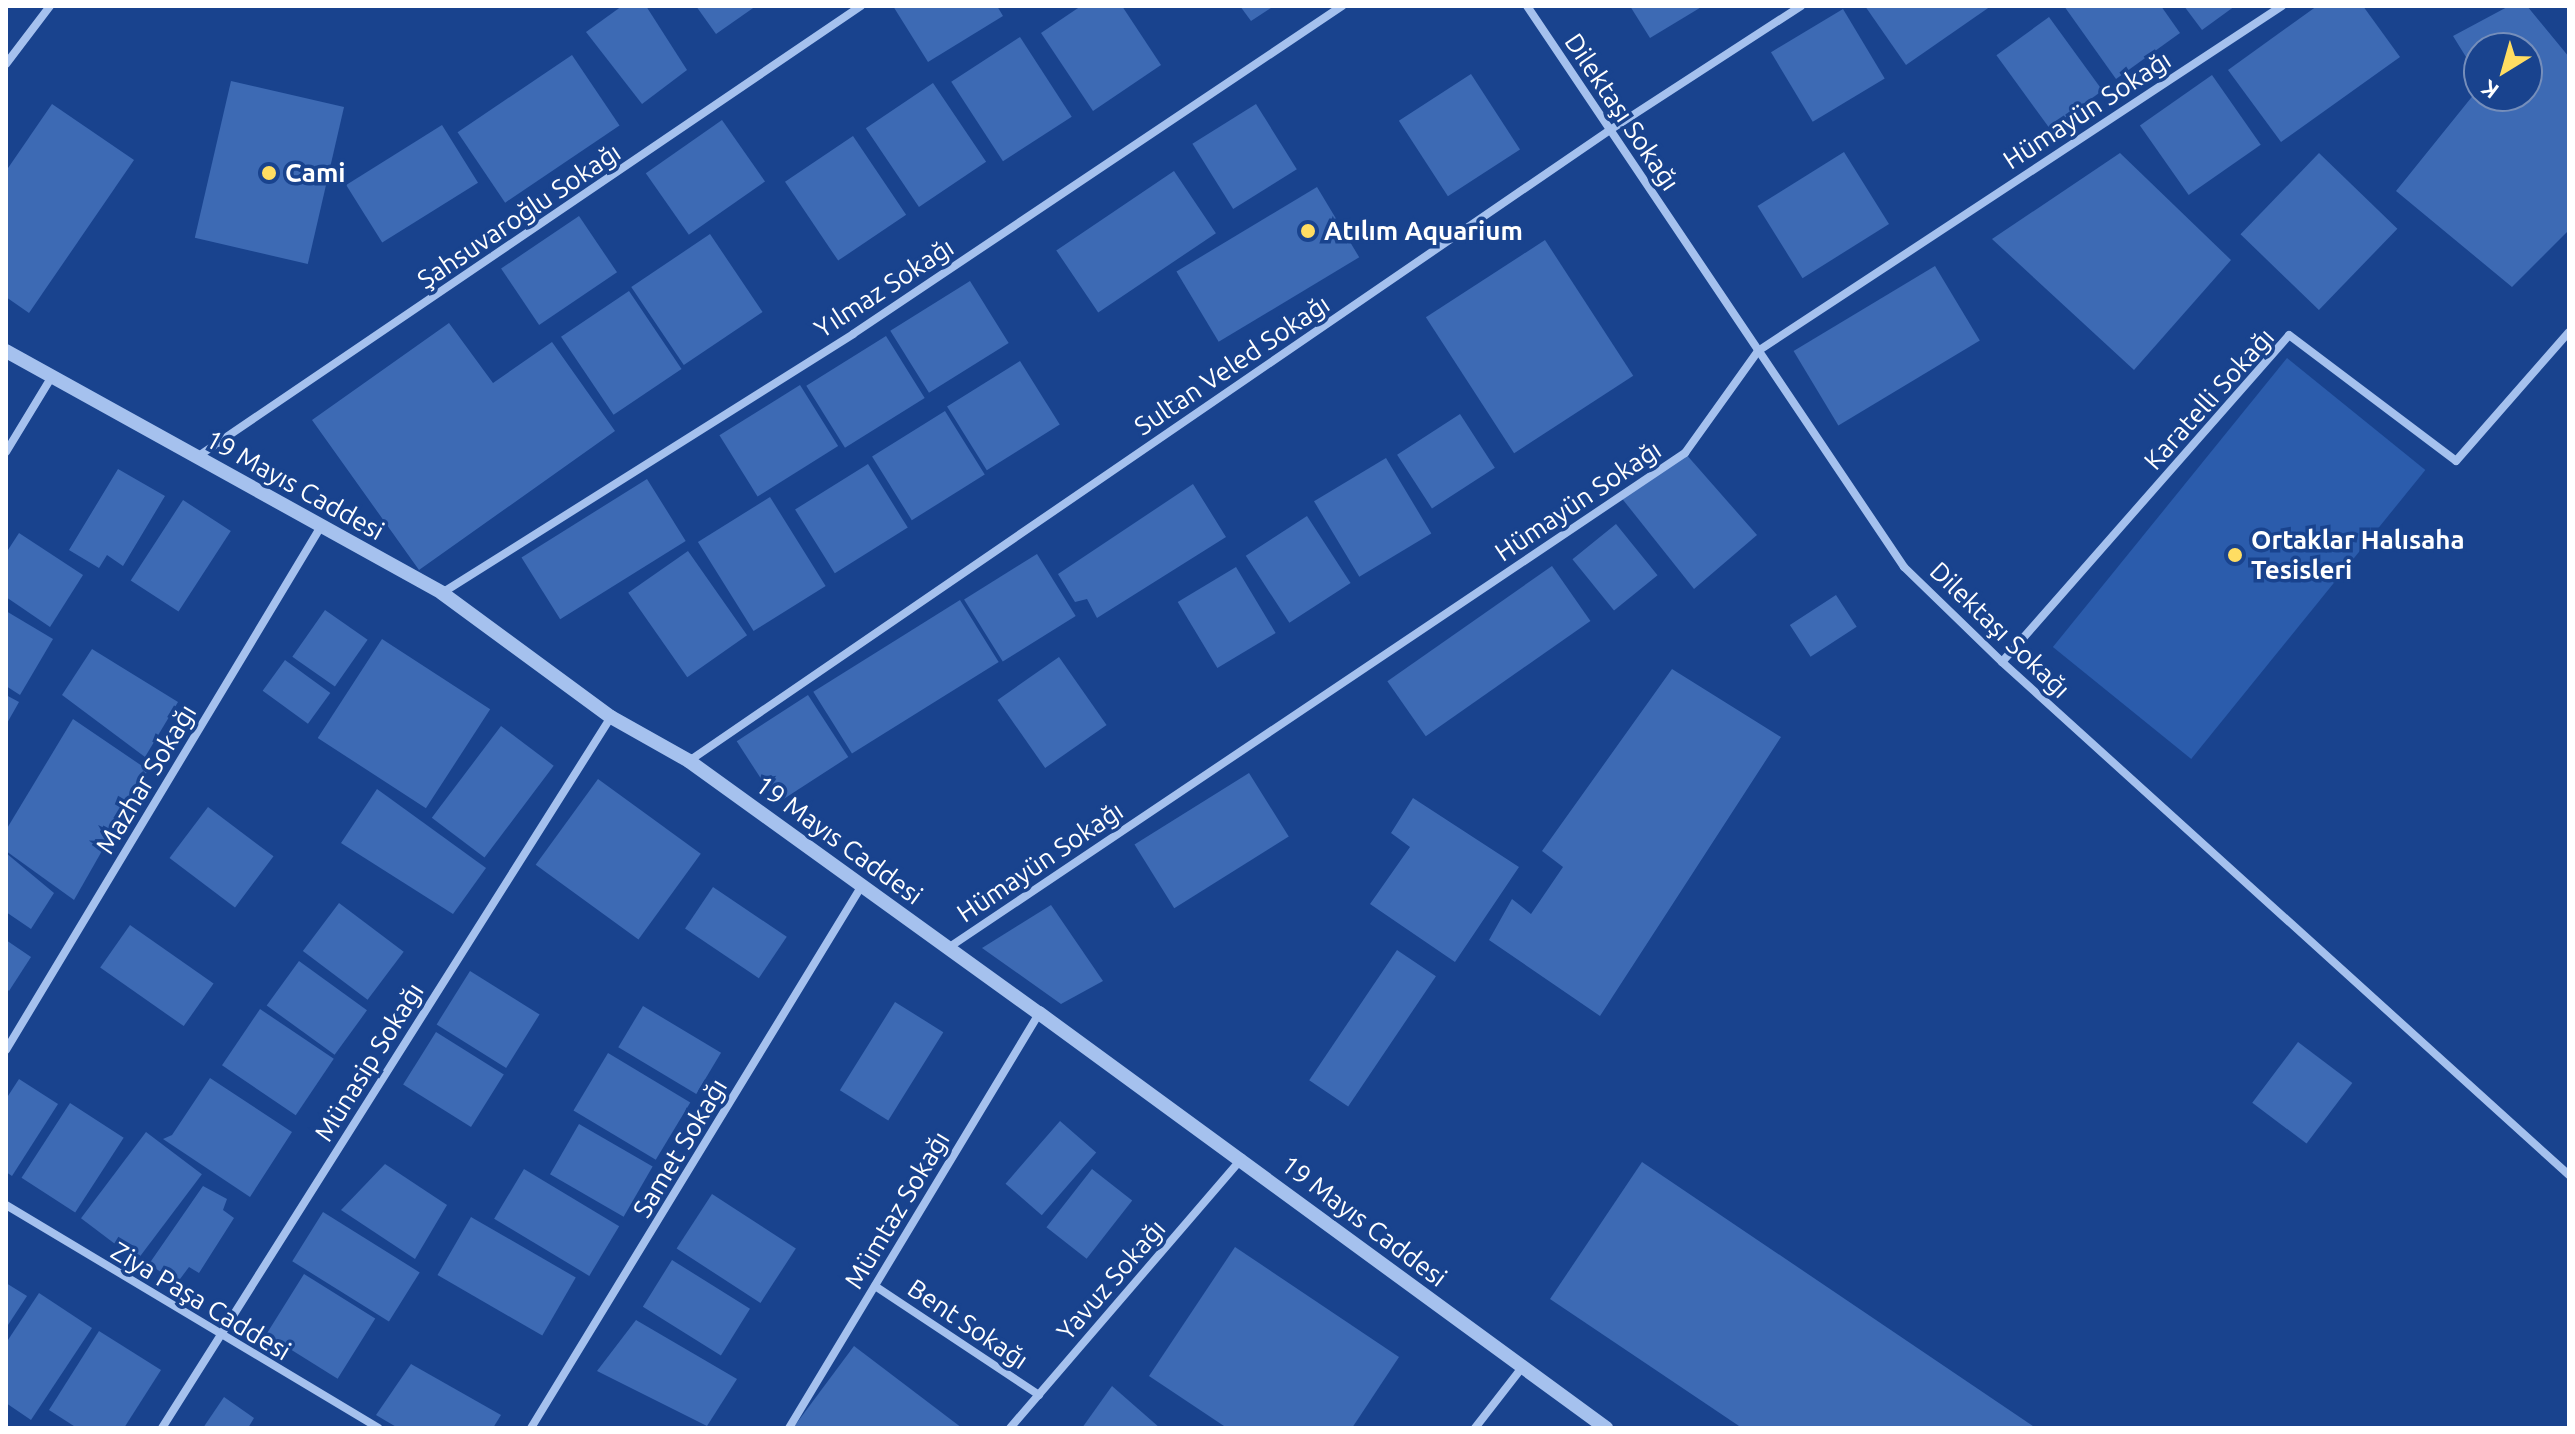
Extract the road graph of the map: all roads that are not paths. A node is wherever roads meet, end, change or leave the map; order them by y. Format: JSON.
{"nodes":[{"id":1,"x":50,"y":6,"type":"edge"},
{"id":2,"x":861,"y":6,"type":"edge"},
{"id":3,"x":1342,"y":6,"type":"edge"},
{"id":4,"x":1527,"y":6,"type":"edge"},
{"id":5,"x":1801,"y":6,"type":"edge"},
{"id":6,"x":2282,"y":6,"type":"edge"},
{"id":7,"x":6,"y":64,"type":"edge"},
{"id":8,"x":1610,"y":130,"type":"junction"},
{"id":9,"x":2569,"y":332,"type":"edge"},
{"id":10,"x":6,"y":351,"type":"edge"},
{"id":11,"x":1758,"y":351,"type":"junction"},
{"id":12,"x":51,"y":378,"type":"junction"},
{"id":13,"x":6,"y":452,"type":"edge"},
{"id":14,"x":197,"y":457,"type":"junction"},
{"id":15,"x":320,"y":528,"type":"junction"},
{"id":16,"x":442,"y":593,"type":"junction"},
{"id":17,"x":2002,"y":662,"type":"junction"},
{"id":18,"x":611,"y":717,"type":"junction"},
{"id":19,"x":689,"y":761,"type":"junction"},
{"id":20,"x":861,"y":887,"type":"junction"},
{"id":21,"x":948,"y":948,"type":"junction"},
{"id":22,"x":1039,"y":1013,"type":"junction"},
{"id":23,"x":6,"y":1050,"type":"edge"},
{"id":24,"x":1242,"y":1158,"type":"junction"},
{"id":25,"x":2569,"y":1175,"type":"edge"},
{"id":26,"x":6,"y":1205,"type":"edge"},
{"id":27,"x":875,"y":1286,"type":"junction"},
{"id":28,"x":219,"y":1337,"type":"junction"},
{"id":29,"x":1521,"y":1369,"type":"junction"},
{"id":30,"x":1039,"y":1395,"type":"junction"},
{"id":31,"x":162,"y":1428,"type":"edge"},
{"id":32,"x":378,"y":1428,"type":"edge"},
{"id":33,"x":531,"y":1428,"type":"edge"},
{"id":34,"x":789,"y":1428,"type":"edge"},
{"id":35,"x":1010,"y":1428,"type":"edge"},
{"id":36,"x":1475,"y":1428,"type":"edge"},
{"id":37,"x":1606,"y":1428,"type":"edge"}],
"edges":[{"from":1,"to":7,"type":"street"},
{"from":2,"to":14,"type":"street","name":"Şahsuvaroğlu Sokağı"},
{"from":3,"to":16,"type":"street","name":"Yılmaz Sokağı"},
{"from":4,"to":8,"type":"street","name":"Dilektaşı Sokağı"},
{"from":5,"to":8,"type":"street","name":"Sultan Veled Sokağı"},
{"from":6,"to":11,"type":"street","name":"Hümayün Sokağı"},
{"from":8,"to":11,"type":"street","name":"Dilektaşı Sokağı"},
{"from":8,"to":19,"type":"street","name":"Sultan Veled Sokağı"},
{"from":9,"to":17,"type":"street","name":"Karatelli Sokağı"},
{"from":10,"to":12,"type":"street","name":"19 Mayıs Caddesi"},
{"from":11,"to":17,"type":"street","name":"Dilektaşı Sokağı"},
{"from":11,"to":21,"type":"street","name":"Hümayün Sokağı"},
{"from":12,"to":13,"type":"street"},
{"from":12,"to":14,"type":"street","name":"19 Mayıs Caddesi"},
{"from":14,"to":15,"type":"street","name":"19 Mayıs Caddesi"},
{"from":15,"to":16,"type":"street","name":"19 Mayıs Caddesi"},
{"from":15,"to":23,"type":"street","name":"Mazhar Sokağı"},
{"from":16,"to":18,"type":"street","name":"19 Mayıs Caddesi"},
{"from":17,"to":25,"type":"street","name":"Dilektaşı Sokağı"},
{"from":18,"to":19,"type":"street","name":"19 Mayıs Caddesi"},
{"from":18,"to":28,"type":"street","name":"Münasip Sokağı"},
{"from":19,"to":20,"type":"street","name":"19 Mayıs Caddesi"},
{"from":20,"to":21,"type":"street","name":"19 Mayıs Caddesi"},
{"from":20,"to":33,"type":"street","name":"Samet Sokağı"},
{"from":21,"to":22,"type":"street","name":"19 Mayıs Caddesi"},
{"from":22,"to":24,"type":"street","name":"19 Mayıs Caddesi"},
{"from":22,"to":27,"type":"street","name":"Mümtaz Sokağı"},
{"from":24,"to":29,"type":"street","name":"19 Mayıs Caddesi"},
{"from":24,"to":30,"type":"street","name":"Yavuz Sokağı"},
{"from":26,"to":28,"type":"street","name":"Ziya Paşa Caddesi"},
{"from":27,"to":30,"type":"street","name":"Bent Sokağı"},
{"from":27,"to":34,"type":"street","name":"Mümtaz Sokağı"},
{"from":28,"to":31,"type":"street","name":"Münasip Sokağı"},
{"from":28,"to":32,"type":"street","name":"Ziya Paşa Caddesi"},
{"from":29,"to":36,"type":"street"},
{"from":29,"to":37,"type":"street","name":"19 Mayıs Caddesi"},
{"from":30,"to":35,"type":"street","name":"Yavuz Sokağı"}]}
